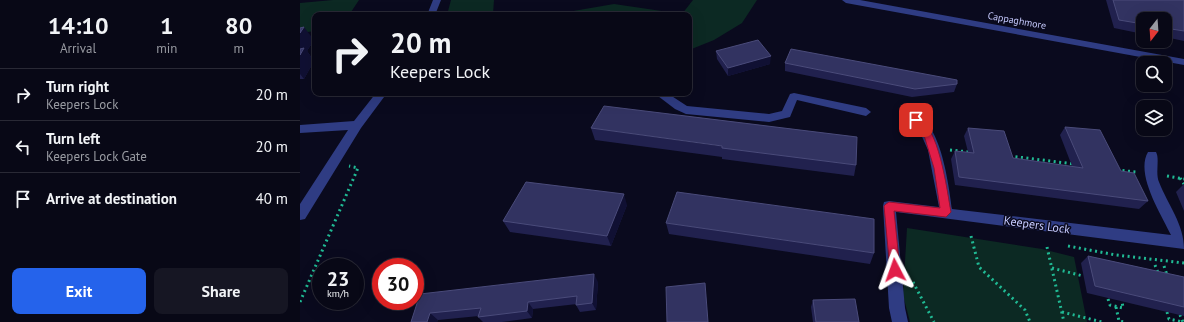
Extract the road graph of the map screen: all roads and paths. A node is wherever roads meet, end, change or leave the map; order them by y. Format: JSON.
{"nodes":[{"id":1,"x":437,"y":0,"type":"edge"},
{"id":2,"x":846,"y":0,"type":"edge"},
{"id":3,"x":432,"y":12,"type":"edge"},
{"id":4,"x":1184,"y":62,"type":"edge"},
{"id":5,"x":380,"y":96,"type":"edge"},
{"id":6,"x":665,"y":96,"type":"edge"},
{"id":7,"x":866,"y":112,"type":"dead end"},
{"id":8,"x":916,"y":120,"type":"dead end"},
{"id":9,"x":357,"y":125,"type":"junction"},
{"id":10,"x":300,"y":129,"type":"edge"},
{"id":11,"x":932,"y":148,"type":"junction"},
{"id":12,"x":960,"y":151,"type":"junction"},
{"id":13,"x":974,"y":153,"type":"edge"},
{"id":14,"x":1152,"y":155,"type":"dead end"},
{"id":15,"x":972,"y":156,"type":"edge"},
{"id":16,"x":1009,"y":156,"type":"edge"},
{"id":17,"x":333,"y":162,"type":"junction"},
{"id":18,"x":1074,"y":164,"type":"junction"},
{"id":19,"x":1082,"y":165,"type":"edge"},
{"id":20,"x":1112,"y":169,"type":"edge"},
{"id":21,"x":1076,"y":170,"type":"edge"},
{"id":22,"x":1119,"y":170,"type":"junction"},
{"id":23,"x":1151,"y":174,"type":"junction"},
{"id":24,"x":1121,"y":176,"type":"edge"},
{"id":25,"x":1180,"y":178,"type":"junction"},
{"id":26,"x":1184,"y":179,"type":"edge"},
{"id":27,"x":1184,"y":184,"type":"edge"},
{"id":28,"x":946,"y":212,"type":"junction"},
{"id":29,"x":300,"y":215,"type":"edge"},
{"id":30,"x":971,"y":236,"type":"dead end"},
{"id":31,"x":1182,"y":243,"type":"edge"},
{"id":32,"x":1047,"y":247,"type":"dead end"},
{"id":33,"x":1155,"y":265,"type":"dead end"},
{"id":34,"x":1164,"y":266,"type":"dead end"},
{"id":35,"x":1052,"y":268,"type":"junction"},
{"id":36,"x":1083,"y":276,"type":"dead end"},
{"id":37,"x":1159,"y":276,"type":"edge"},
{"id":38,"x":1168,"y":278,"type":"edge"},
{"id":39,"x":1108,"y":298,"type":"edge"},
{"id":40,"x":1122,"y":301,"type":"edge"},
{"id":41,"x":300,"y":302,"type":"edge"},
{"id":42,"x":1116,"y":307,"type":"junction"},
{"id":43,"x":1062,"y":312,"type":"junction"},
{"id":44,"x":1167,"y":312,"type":"edge"},
{"id":45,"x":1180,"y":315,"type":"edge"},
{"id":46,"x":1176,"y":321,"type":"edge"},
{"id":47,"x":900,"y":322,"type":"edge"},
{"id":48,"x":1030,"y":322,"type":"edge"},
{"id":49,"x":1064,"y":322,"type":"edge"},
{"id":50,"x":1102,"y":322,"type":"edge"},
{"id":51,"x":1125,"y":322,"type":"edge"}],
"edges":[{"from":1,"to":3,"type":"street"},
{"from":2,"to":4,"type":"street","name":"Cappaghmore"},
{"from":5,"to":9,"type":"street"},
{"from":6,"to":7,"type":"street"},
{"from":8,"to":11,"type":"street"},
{"from":9,"to":10,"type":"street"},
{"from":9,"to":17,"type":"street"},
{"from":11,"to":12,"type":"path"},
{"from":11,"to":28,"type":"street"},
{"from":12,"to":13,"type":"path"},
{"from":12,"to":15,"type":"path"},
{"from":14,"to":23,"type":"street"},
{"from":16,"to":18,"type":"path"},
{"from":17,"to":29,"type":"street"},
{"from":17,"to":41,"type":"path"},
{"from":18,"to":19,"type":"path"},
{"from":18,"to":21,"type":"path"},
{"from":20,"to":22,"type":"path"},
{"from":22,"to":23,"type":"path"},
{"from":22,"to":24,"type":"path"},
{"from":23,"to":25,"type":"path"},
{"from":23,"to":31,"type":"street"},
{"from":25,"to":26,"type":"path"},
{"from":25,"to":27,"type":"path"},
{"from":28,"to":31,"type":"street","name":"Keepers Lock"},
{"from":28,"to":47,"type":"street","name":"Keepers Lock"},
{"from":30,"to":48,"type":"path"},
{"from":32,"to":35,"type":"path"},
{"from":33,"to":37,"type":"path"},
{"from":34,"to":38,"type":"path"},
{"from":35,"to":36,"type":"path"},
{"from":35,"to":43,"type":"path"},
{"from":39,"to":42,"type":"path"},
{"from":40,"to":42,"type":"path"},
{"from":42,"to":51,"type":"path"},
{"from":43,"to":49,"type":"path"},
{"from":43,"to":50,"type":"path"},
{"from":44,"to":46,"type":"path"},
{"from":45,"to":46,"type":"path"}]}
